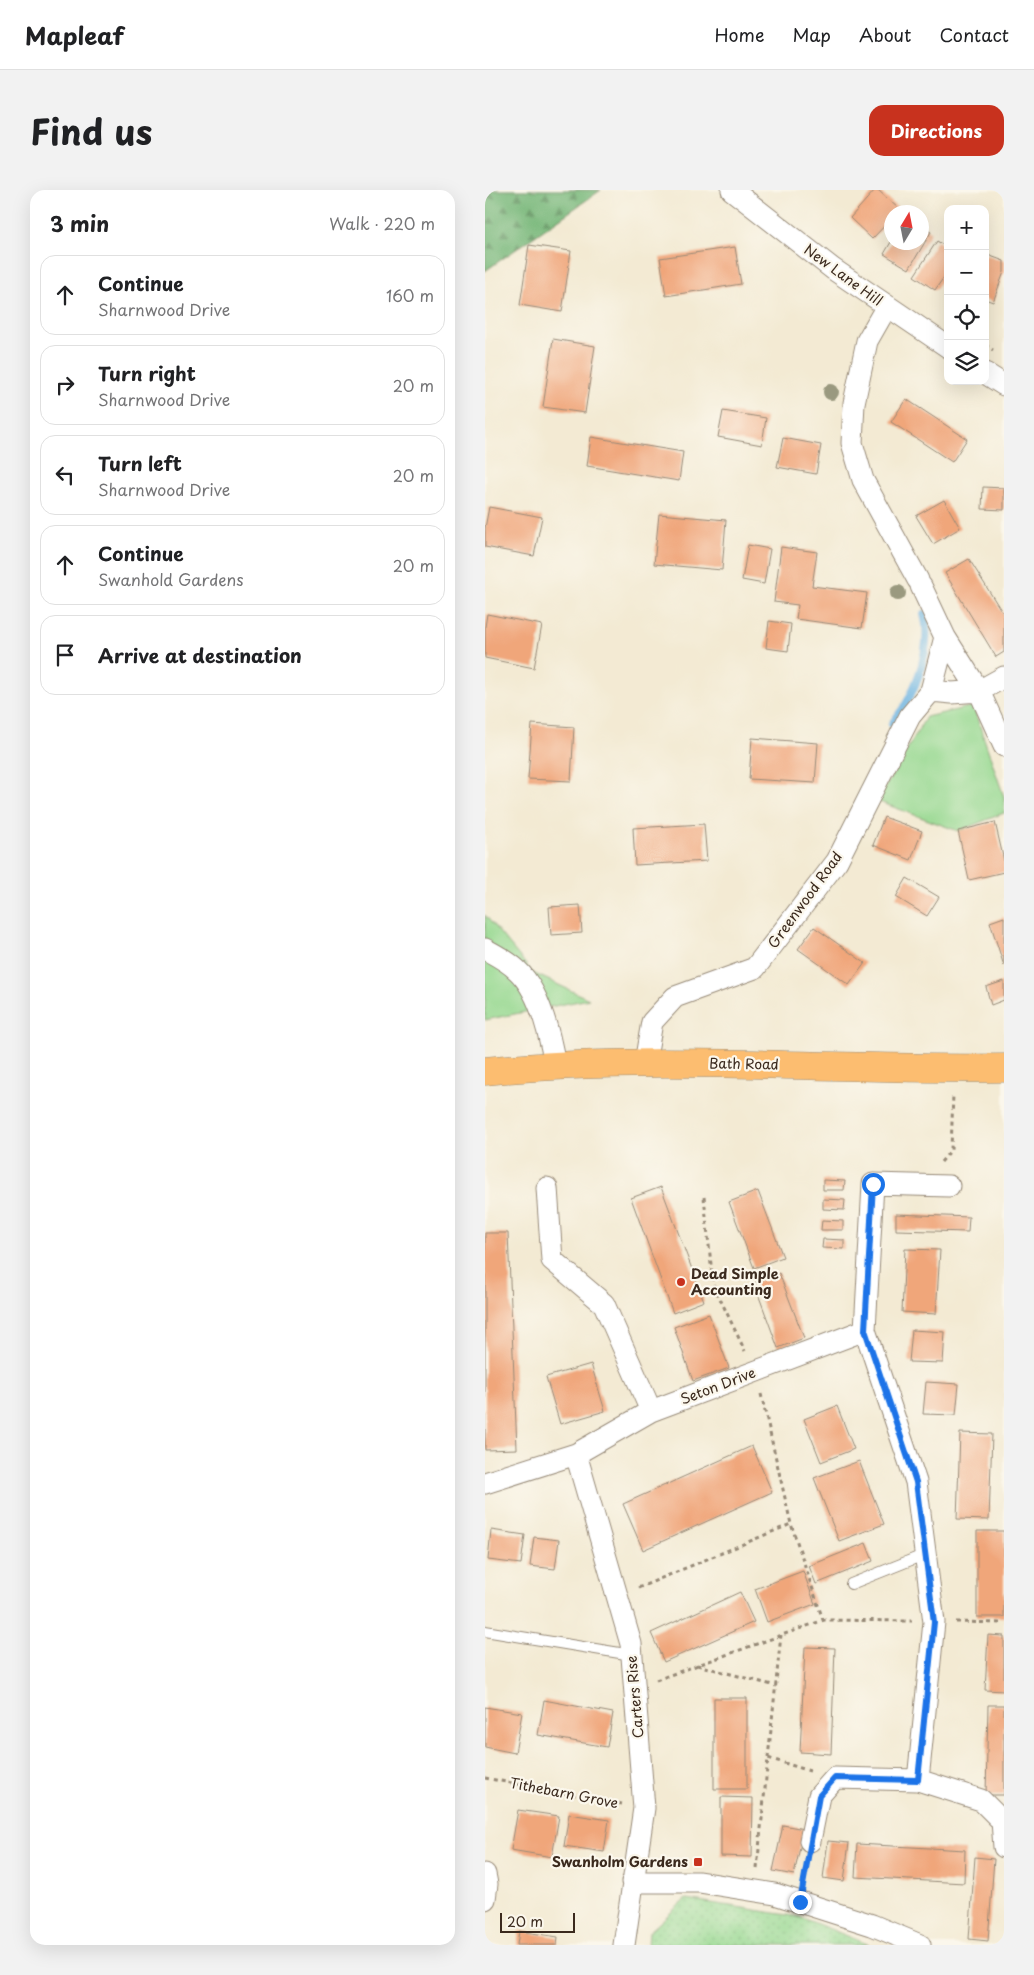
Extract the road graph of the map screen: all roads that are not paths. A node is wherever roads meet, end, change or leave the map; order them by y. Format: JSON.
{"nodes":[{"id":1,"x":732,"y":190,"type":"edge"},
{"id":2,"x":887,"y":306,"type":"junction"},
{"id":3,"x":944,"y":345,"type":"edge"},
{"id":4,"x":989,"y":376,"type":"edge"},
{"id":5,"x":1004,"y":386,"type":"edge"},
{"id":6,"x":945,"y":636,"type":"junction"},
{"id":7,"x":1004,"y":677,"type":"edge"},
{"id":8,"x":931,"y":691,"type":"junction"},
{"id":9,"x":979,"y":691,"type":"junction"},
{"id":10,"x":1004,"y":746,"type":"edge"},
{"id":11,"x":485,"y":949,"type":"edge"},
{"id":12,"x":645,"y":1063,"type":"junction"},
{"id":13,"x":555,"y":1066,"type":"junction"},
{"id":14,"x":1004,"y":1068,"type":"edge"},
{"id":15,"x":485,"y":1071,"type":"edge"},
{"id":16,"x":949,"y":1186,"type":"dead end"},
{"id":17,"x":547,"y":1188,"type":"dead end"},
{"id":18,"x":865,"y":1330,"type":"junction"},
{"id":19,"x":651,"y":1411,"type":"junction"},
{"id":20,"x":577,"y":1454,"type":"junction"},
{"id":21,"x":485,"y":1483,"type":"edge"},
{"id":22,"x":926,"y":1554,"type":"junction"},
{"id":23,"x":851,"y":1584,"type":"dead end"},
{"id":24,"x":485,"y":1631,"type":"edge"},
{"id":25,"x":631,"y":1655,"type":"junction"},
{"id":26,"x":918,"y":1780,"type":"junction"},
{"id":27,"x":811,"y":1841,"type":"road end"},
{"id":28,"x":1004,"y":1847,"type":"edge"},
{"id":29,"x":485,"y":1874,"type":"edge"},
{"id":30,"x":632,"y":1882,"type":"junction"},
{"id":31,"x":485,"y":1899,"type":"edge"},
{"id":32,"x":624,"y":1945,"type":"edge"},
{"id":33,"x":920,"y":1945,"type":"edge"}],
"edges":[{"from":1,"to":2,"type":"street","name":"New Lane Hill"},
{"from":2,"to":3,"type":"street"},
{"from":2,"to":6,"type":"street","name":"New Lane Hill"},
{"from":4,"to":5,"type":"street"},
{"from":6,"to":8,"type":"street","name":"Greenwood Road"},
{"from":6,"to":9,"type":"street","name":"New Lane Hill"},
{"from":7,"to":9,"type":"street"},
{"from":8,"to":9,"type":"street"},
{"from":8,"to":12,"type":"street","name":"Greenwood Road"},
{"from":9,"to":10,"type":"street","name":"New Lane Hill"},
{"from":11,"to":13,"type":"street"},
{"from":12,"to":13,"type":"main road","name":"Bath Road"},
{"from":12,"to":14,"type":"main road","name":"Bath Road"},
{"from":13,"to":15,"type":"main road","name":"Bath Road"},
{"from":16,"to":18,"type":"street"},
{"from":17,"to":19,"type":"street"},
{"from":18,"to":19,"type":"street","name":"Seton Drive"},
{"from":18,"to":22,"type":"street"},
{"from":19,"to":20,"type":"street","name":"Seton Drive"},
{"from":20,"to":21,"type":"street","name":"Seton Drive"},
{"from":20,"to":25,"type":"street","name":"Carters Rise"},
{"from":22,"to":23,"type":"lane"},
{"from":22,"to":26,"type":"street"},
{"from":24,"to":25,"type":"lane"},
{"from":25,"to":30,"type":"street","name":"Carters Rise"},
{"from":26,"to":27,"type":"street"},
{"from":26,"to":28,"type":"street"},
{"from":29,"to":31,"type":"street"},
{"from":30,"to":32,"type":"street","name":"Carters Rise"},
{"from":30,"to":33,"type":"street"}]}
